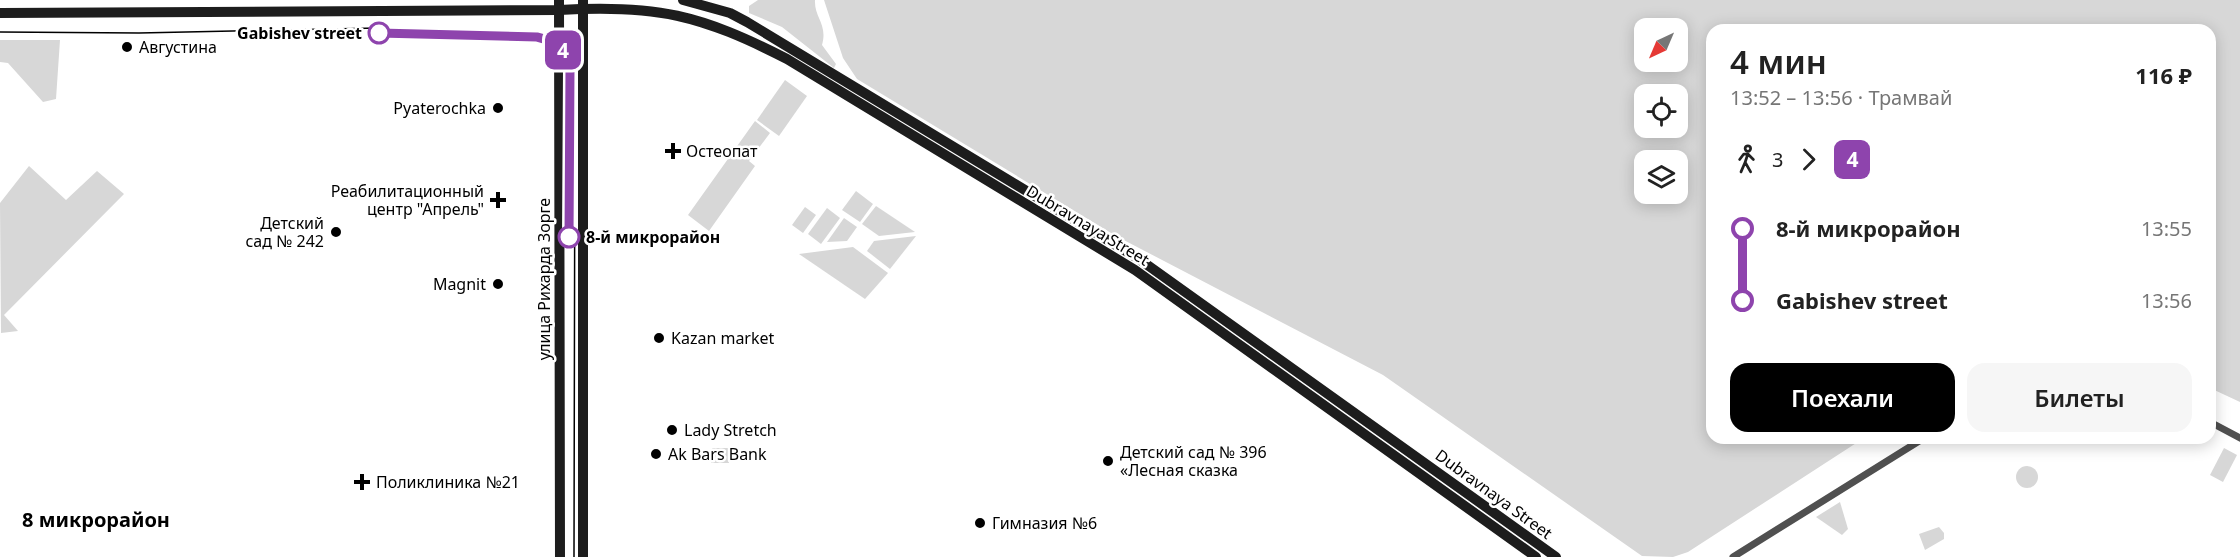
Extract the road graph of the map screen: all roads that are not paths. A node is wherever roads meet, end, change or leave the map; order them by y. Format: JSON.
{"nodes":[{"id":1,"x":683,"y":0,"type":"edge"},
{"id":2,"x":583,"y":4,"type":"edge"},
{"id":3,"x":559,"y":5,"type":"edge"},
{"id":4,"x":0,"y":13,"type":"edge"},
{"id":5,"x":2216,"y":425,"type":"edge"},
{"id":6,"x":2240,"y":438,"type":"edge"},
{"id":7,"x":1914,"y":444,"type":"edge"},
{"id":8,"x":560,"y":557,"type":"edge"},
{"id":9,"x":583,"y":557,"type":"edge"},
{"id":10,"x":1536,"y":557,"type":"edge"},
{"id":11,"x":1556,"y":557,"type":"edge"},
{"id":12,"x":1733,"y":557,"type":"edge"}],
"edges":[{"from":1,"to":11,"type":"street","name":"Dubravnaya Street"},
{"from":2,"to":3,"type":"street","name":"Dubravnaya Street"},
{"from":2,"to":9,"type":"street"},
{"from":2,"to":10,"type":"street","name":"Dubravnaya Street"},
{"from":3,"to":4,"type":"street","name":"Dubravnaya Street"},
{"from":3,"to":8,"type":"street","name":"улица Рихарда Зорге"},
{"from":5,"to":6,"type":"street"},
{"from":7,"to":12,"type":"street"}]}
